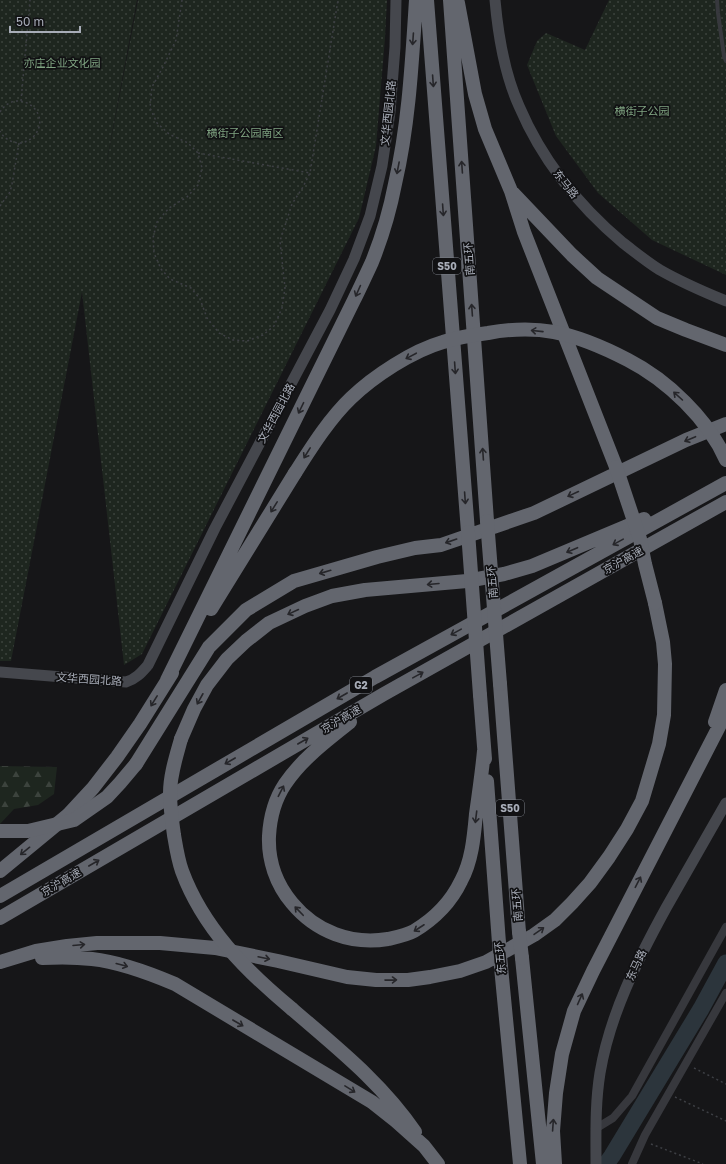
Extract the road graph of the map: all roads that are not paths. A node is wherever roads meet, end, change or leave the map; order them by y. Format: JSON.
{"nodes":[{"id":1,"x":396,"y":0,"type":"edge"},
{"id":2,"x":416,"y":0,"type":"edge"},
{"id":3,"x":427,"y":0,"type":"edge"},
{"id":4,"x":450,"y":0,"type":"edge"},
{"id":5,"x":458,"y":0,"type":"edge"},
{"id":6,"x":495,"y":0,"type":"edge"},
{"id":7,"x":717,"y":0,"type":"edge"},
{"id":8,"x":726,"y":61,"type":"edge"},
{"id":9,"x":511,"y":191,"type":"junction"},
{"id":10,"x":726,"y":301,"type":"edge"},
{"id":11,"x":726,"y":345,"type":"edge"},
{"id":12,"x":726,"y":424,"type":"edge"},
{"id":13,"x":726,"y":460,"type":"edge"},
{"id":14,"x":726,"y":483,"type":"edge"},
{"id":15,"x":711,"y":491,"type":"junction"},
{"id":16,"x":726,"y":502,"type":"edge"},
{"id":17,"x":0,"y":672,"type":"edge"},
{"id":18,"x":167,"y":680,"type":"junction"},
{"id":19,"x":726,"y":690,"type":"edge"},
{"id":20,"x":384,"y":694,"type":"junction"},
{"id":21,"x":726,"y":713,"type":"edge"},
{"id":22,"x":484,"y":751,"type":"junction"},
{"id":23,"x":698,"y":767,"type":"junction"},
{"id":24,"x":726,"y":803,"type":"edge"},
{"id":25,"x":0,"y":831,"type":"edge"},
{"id":26,"x":0,"y":871,"type":"edge"},
{"id":27,"x":0,"y":896,"type":"edge"},
{"id":28,"x":0,"y":918,"type":"edge"},
{"id":29,"x":726,"y":927,"type":"edge"},
{"id":30,"x":0,"y":962,"type":"edge"},
{"id":31,"x":726,"y":993,"type":"edge"},
{"id":32,"x":595,"y":1129,"type":"junction"},
{"id":33,"x":424,"y":1146,"type":"junction"},
{"id":34,"x":438,"y":1164,"type":"edge"},
{"id":35,"x":520,"y":1164,"type":"edge"},
{"id":36,"x":543,"y":1164,"type":"edge"},
{"id":37,"x":555,"y":1164,"type":"edge"},
{"id":38,"x":596,"y":1164,"type":"edge"},
{"id":39,"x":632,"y":1164,"type":"edge"}],
"edges":[{"from":1,"to":17,"type":"street","name":"文华西园北路"},
{"from":2,"to":18,"type":"highway","one_way":true},
{"from":3,"to":22,"type":"highway","name":"南五环","number":"S50","one_way":true,"bridge":true},
{"from":36,"to":4,"type":"highway","name":"南五环","number":"S50","one_way":true,"bridge":true},
{"from":5,"to":9,"type":"highway"},
{"from":6,"to":10,"type":"street","name":"东马路"},
{"from":7,"to":8,"type":"lane"},
{"from":9,"to":11,"type":"highway"},
{"from":30,"to":9,"type":"highway","one_way":true,"bridge":true},
{"from":12,"to":25,"type":"highway","one_way":true,"bridge":true},
{"from":13,"to":18,"type":"highway","one_way":true,"bridge":true},
{"from":14,"to":15,"type":"highway","name":"京沪高速","number":"G2"},
{"from":15,"to":27,"type":"highway","name":"京沪高速","number":"G2","one_way":true},
{"from":15,"to":33,"type":"highway","one_way":true,"bridge":true},
{"from":20,"to":16,"type":"highway","name":"京沪高速","number":"G2","one_way":true},
{"from":18,"to":26,"type":"highway","one_way":true},
{"from":19,"to":23,"type":"highway"},
{"from":22,"to":20,"type":"highway","one_way":true},
{"from":28,"to":20,"type":"highway","name":"京沪高速","number":"G2","one_way":true},
{"from":21,"to":23,"type":"highway"},
{"from":22,"to":35,"type":"highway","name":"东五环","number":"S50","bridge":true},
{"from":37,"to":23,"type":"highway","one_way":true},
{"from":24,"to":32,"type":"street","name":"东马路"},
{"from":29,"to":32,"type":"street"},
{"from":30,"to":33,"type":"highway","one_way":true},
{"from":31,"to":39,"type":"street"},
{"from":32,"to":38,"type":"street","name":"东马路"},
{"from":33,"to":34,"type":"highway"}]}
